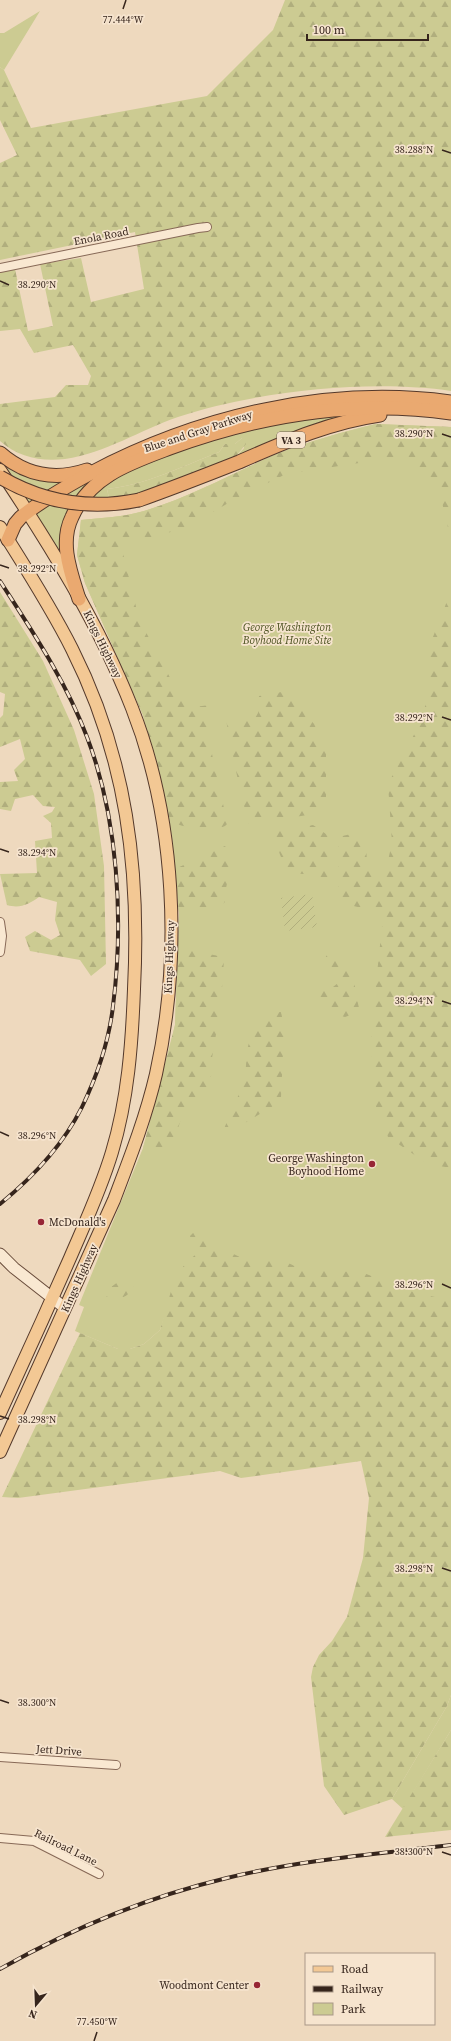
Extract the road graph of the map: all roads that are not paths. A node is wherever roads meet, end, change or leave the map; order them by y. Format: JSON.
{"nodes":[{"id":1,"x":207,"y":227,"type":"dead end"},
{"id":2,"x":0,"y":268,"type":"edge"},
{"id":3,"x":451,"y":402,"type":"edge"},
{"id":4,"x":451,"y":413,"type":"edge"},
{"id":5,"x":0,"y":453,"type":"edge"},
{"id":6,"x":115,"y":461,"type":"junction"},
{"id":7,"x":0,"y":470,"type":"edge"},
{"id":8,"x":0,"y":477,"type":"edge"},
{"id":9,"x":27,"y":512,"type":"junction"},
{"id":10,"x":0,"y":527,"type":"edge"},
{"id":11,"x":8,"y":540,"type":"junction"},
{"id":12,"x":79,"y":599,"type":"junction"},
{"id":13,"x":0,"y":922,"type":"edge"},
{"id":14,"x":0,"y":952,"type":"edge"},
{"id":15,"x":0,"y":1254,"type":"edge"},
{"id":16,"x":52,"y":1298,"type":"junction"},
{"id":17,"x":65,"y":1308,"type":"junction"},
{"id":18,"x":0,"y":1413,"type":"edge"},
{"id":19,"x":0,"y":1452,"type":"edge"},
{"id":20,"x":0,"y":1757,"type":"edge"},
{"id":21,"x":116,"y":1765,"type":"dead end"},
{"id":22,"x":0,"y":1838,"type":"edge"},
{"id":23,"x":99,"y":1874,"type":"dead end"}],
"edges":[{"from":1,"to":2,"type":"street","name":"Enola Road"},
{"from":3,"to":6,"type":"highway","name":"Blue and Gray Parkway"},
{"from":4,"to":8,"type":"highway","number":"VA 3","bridge":true},
{"from":4,"to":12,"type":"highway"},
{"from":5,"to":6,"type":"highway"},
{"from":6,"to":9,"type":"highway"},
{"from":7,"to":9,"type":"main road","name":"Kings Highway"},
{"from":9,"to":11,"type":"highway"},
{"from":9,"to":12,"type":"main road","name":"Kings Highway"},
{"from":10,"to":11,"type":"main road","name":"Kings Highway"},
{"from":11,"to":16,"type":"main road","name":"Kings Highway"},
{"from":12,"to":17,"type":"main road","name":"Kings Highway"},
{"from":13,"to":14,"type":"street"},
{"from":15,"to":16,"type":"main road"},
{"from":16,"to":17,"type":"main road"},
{"from":16,"to":18,"type":"main road","name":"Kings Highway"},
{"from":17,"to":19,"type":"main road","name":"Kings Highway"},
{"from":20,"to":21,"type":"street","name":"Jett Drive"},
{"from":22,"to":23,"type":"street","name":"Railroad Lane"}]}
